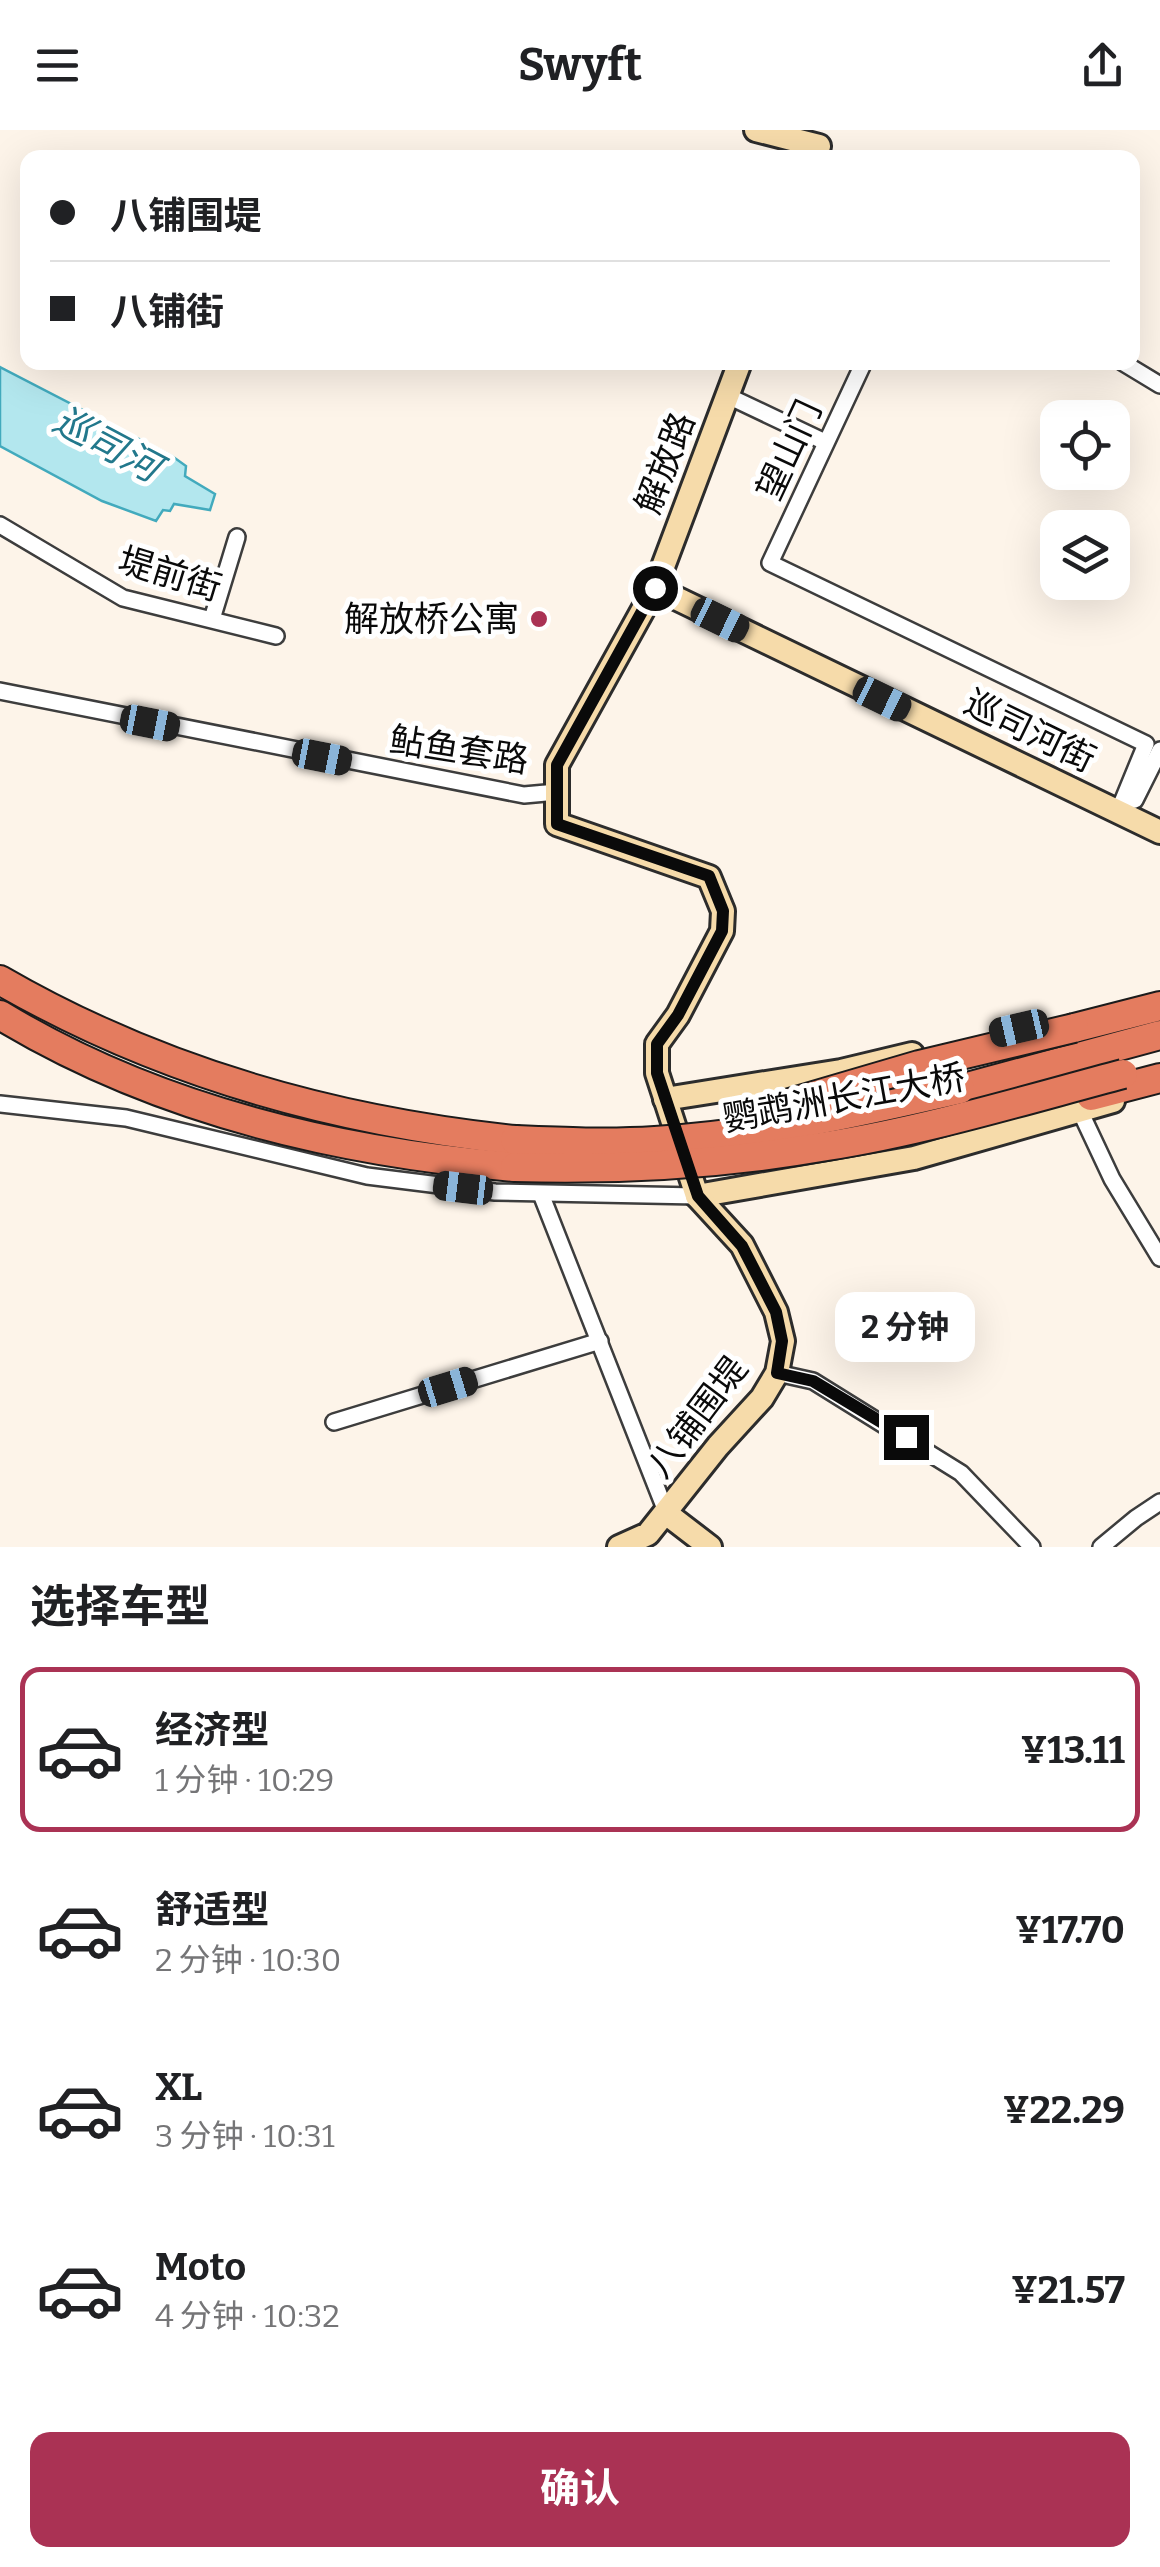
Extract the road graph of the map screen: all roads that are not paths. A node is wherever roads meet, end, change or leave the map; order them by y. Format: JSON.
{"nodes":[{"id":1,"x":756,"y":130,"type":"edge"},
{"id":2,"x":819,"y":145,"type":"edge"},
{"id":3,"x":737,"y":370,"type":"edge"},
{"id":4,"x":860,"y":370,"type":"edge"},
{"id":5,"x":1135,"y":370,"type":"edge"},
{"id":6,"x":1160,"y":386,"type":"edge"},
{"id":7,"x":728,"y":396,"type":"junction"},
{"id":8,"x":825,"y":442,"type":"junction"},
{"id":9,"x":0,"y":526,"type":"edge"},
{"id":10,"x":236,"y":537,"type":"dead end"},
{"id":11,"x":655,"y":588,"type":"junction"},
{"id":12,"x":212,"y":619,"type":"junction"},
{"id":13,"x":276,"y":636,"type":"dead end"},
{"id":14,"x":0,"y":692,"type":"edge"},
{"id":15,"x":1160,"y":750,"type":"edge"},
{"id":16,"x":556,"y":792,"type":"junction"},
{"id":17,"x":1120,"y":807,"type":"junction"},
{"id":18,"x":1160,"y":832,"type":"edge"},
{"id":19,"x":1160,"y":847,"type":"edge"},
{"id":20,"x":0,"y":980,"type":"edge"},
{"id":21,"x":1160,"y":993,"type":"edge"},
{"id":22,"x":1160,"y":1006,"type":"edge"},
{"id":23,"x":0,"y":1015,"type":"edge"},
{"id":24,"x":1160,"y":1035,"type":"edge"},
{"id":25,"x":1160,"y":1063,"type":"edge"},
{"id":26,"x":1160,"y":1078,"type":"edge"},
{"id":27,"x":1160,"y":1088,"type":"edge"},
{"id":28,"x":664,"y":1098,"type":"junction"},
{"id":29,"x":0,"y":1104,"type":"edge"},
{"id":30,"x":1082,"y":1104,"type":"junction"},
{"id":31,"x":657,"y":1142,"type":"junction"},
{"id":32,"x":684,"y":1164,"type":"junction"},
{"id":33,"x":541,"y":1194,"type":"junction"},
{"id":34,"x":698,"y":1196,"type":"junction"},
{"id":35,"x":1160,"y":1258,"type":"edge"},
{"id":36,"x":600,"y":1341,"type":"junction"},
{"id":37,"x":777,"y":1373,"type":"junction"},
{"id":38,"x":334,"y":1422,"type":"dead end"},
{"id":39,"x":1160,"y":1502,"type":"edge"},
{"id":40,"x":667,"y":1514,"type":"junction"},
{"id":41,"x":641,"y":1541,"type":"edge"},
{"id":42,"x":619,"y":1547,"type":"edge"},
{"id":43,"x":710,"y":1547,"type":"edge"},
{"id":44,"x":1032,"y":1547,"type":"edge"},
{"id":45,"x":1101,"y":1547,"type":"edge"}],
"edges":[{"from":1,"to":2,"type":"street"},
{"from":3,"to":7,"type":"street","name":"解放路"},
{"from":4,"to":8,"type":"street","name":"望山门"},
{"from":5,"to":6,"type":"street"},
{"from":7,"to":8,"type":"street"},
{"from":7,"to":11,"type":"street","name":"解放路"},
{"from":8,"to":17,"type":"street","name":"望山门"},
{"from":9,"to":12,"type":"street","name":"堤前街"},
{"from":10,"to":12,"type":"street"},
{"from":11,"to":16,"type":"street"},
{"from":11,"to":17,"type":"street","name":"巡司河街"},
{"from":12,"to":13,"type":"street","name":"堤前街"},
{"from":14,"to":16,"type":"street","name":"鲇鱼套路"},
{"from":15,"to":17,"type":"street"},
{"from":16,"to":28,"type":"street","name":"八铺围堤"},
{"from":17,"to":18,"type":"street","name":"巡司河街"},
{"from":17,"to":19,"type":"street"},
{"from":20,"to":31,"type":"highway","name":"鹦鹉洲长江大桥","bridge":true},
{"from":21,"to":28,"type":"street"},
{"from":22,"to":31,"type":"highway","bridge":true},
{"from":23,"to":32,"type":"highway","name":"鹦鹉洲长江大桥","bridge":true},
{"from":24,"to":31,"type":"highway","name":"鹦鹉洲长江大桥","bridge":true},
{"from":25,"to":32,"type":"highway","name":"鹦鹉洲长江大桥","bridge":true},
{"from":26,"to":30,"type":"highway"},
{"from":27,"to":30,"type":"street"},
{"from":28,"to":34,"type":"street","name":"八铺围堤"},
{"from":29,"to":33,"type":"street"},
{"from":30,"to":32,"type":"highway","bridge":true},
{"from":30,"to":34,"type":"street"},
{"from":30,"to":35,"type":"street"},
{"from":33,"to":34,"type":"street"},
{"from":33,"to":36,"type":"street"},
{"from":34,"to":37,"type":"street","name":"八铺围堤"},
{"from":36,"to":38,"type":"street"},
{"from":36,"to":40,"type":"street"},
{"from":37,"to":40,"type":"street","name":"八铺围堤"},
{"from":37,"to":44,"type":"street"},
{"from":39,"to":45,"type":"street"},
{"from":40,"to":41,"type":"street","name":"八铺围堤"},
{"from":40,"to":43,"type":"street"},
{"from":41,"to":42,"type":"street"}]}
